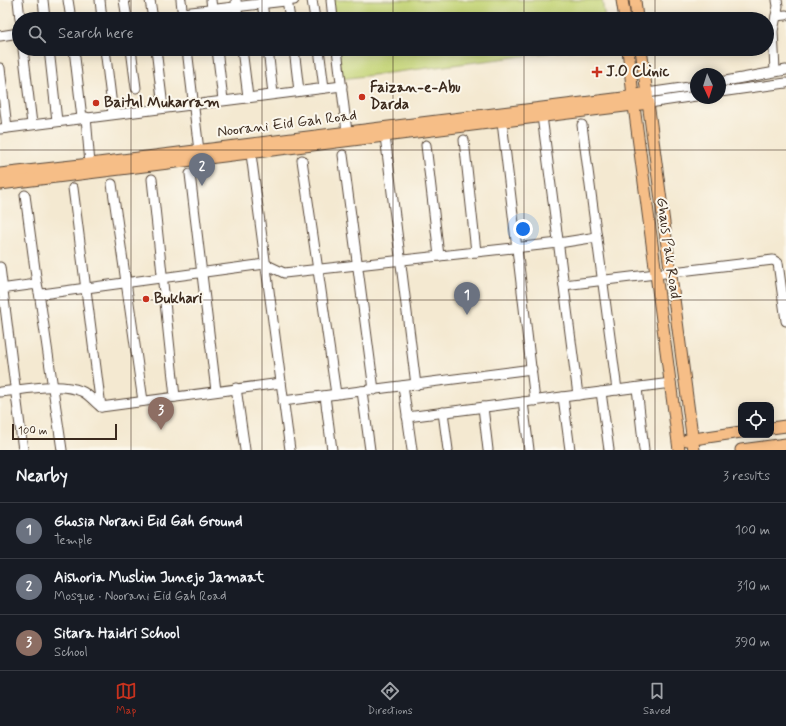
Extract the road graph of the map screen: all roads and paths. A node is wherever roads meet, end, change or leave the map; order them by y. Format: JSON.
{"nodes":[{"id":1,"x":18,"y":0,"type":"edge"},
{"id":2,"x":43,"y":0,"type":"edge"},
{"id":3,"x":68,"y":0,"type":"edge"},
{"id":4,"x":100,"y":0,"type":"edge"},
{"id":5,"x":124,"y":0,"type":"edge"},
{"id":6,"x":150,"y":0,"type":"edge"},
{"id":7,"x":181,"y":0,"type":"edge"},
{"id":8,"x":289,"y":0,"type":"edge"},
{"id":9,"x":312,"y":0,"type":"edge"},
{"id":10,"x":331,"y":0,"type":"edge"},
{"id":11,"x":622,"y":0,"type":"edge"},
{"id":12,"x":635,"y":0,"type":"edge"},
{"id":13,"x":777,"y":0,"type":"edge"},
{"id":14,"x":262,"y":2,"type":"edge"},
{"id":15,"x":236,"y":3,"type":"edge"},
{"id":16,"x":212,"y":10,"type":"edge"},
{"id":17,"x":19,"y":12,"type":"edge"},
{"id":18,"x":44,"y":12,"type":"edge"},
{"id":19,"x":70,"y":12,"type":"edge"},
{"id":20,"x":101,"y":12,"type":"edge"},
{"id":21,"x":126,"y":12,"type":"edge"},
{"id":22,"x":152,"y":12,"type":"edge"},
{"id":23,"x":182,"y":12,"type":"edge"},
{"id":24,"x":263,"y":12,"type":"edge"},
{"id":25,"x":290,"y":12,"type":"edge"},
{"id":26,"x":314,"y":12,"type":"edge"},
{"id":27,"x":332,"y":12,"type":"edge"},
{"id":28,"x":624,"y":12,"type":"edge"},
{"id":29,"x":636,"y":12,"type":"edge"},
{"id":30,"x":786,"y":15,"type":"edge"},
{"id":31,"x":776,"y":16,"type":"junction"},
{"id":32,"x":774,"y":26,"type":"edge"},
{"id":33,"x":12,"y":34,"type":"edge"},
{"id":34,"x":0,"y":36,"type":"edge"},
{"id":35,"x":774,"y":51,"type":"edge"},
{"id":36,"x":24,"y":56,"type":"edge"},
{"id":37,"x":49,"y":56,"type":"edge"},
{"id":38,"x":75,"y":56,"type":"edge"},
{"id":39,"x":107,"y":56,"type":"edge"},
{"id":40,"x":132,"y":56,"type":"edge"},
{"id":41,"x":157,"y":56,"type":"edge"},
{"id":42,"x":187,"y":56,"type":"edge"},
{"id":43,"x":218,"y":56,"type":"edge"},
{"id":44,"x":243,"y":56,"type":"edge"},
{"id":45,"x":269,"y":56,"type":"edge"},
{"id":46,"x":295,"y":56,"type":"edge"},
{"id":47,"x":320,"y":56,"type":"edge"},
{"id":48,"x":338,"y":56,"type":"edge"},
{"id":49,"x":629,"y":56,"type":"edge"},
{"id":50,"x":642,"y":56,"type":"edge"},
{"id":51,"x":0,"y":68,"type":"edge"},
{"id":52,"x":786,"y":70,"type":"edge"},
{"id":53,"x":775,"y":71,"type":"junction"},
{"id":54,"x":726,"y":81,"type":"edge"},
{"id":55,"x":786,"y":83,"type":"edge"},
{"id":56,"x":342,"y":86,"type":"junction"},
{"id":57,"x":136,"y":88,"type":"dead end"},
{"id":58,"x":324,"y":88,"type":"junction"},
{"id":59,"x":690,"y":88,"type":"edge"},
{"id":60,"x":299,"y":91,"type":"junction"},
{"id":61,"x":726,"y":91,"type":"edge"},
{"id":62,"x":274,"y":94,"type":"junction"},
{"id":63,"x":690,"y":96,"type":"edge"},
{"id":64,"x":248,"y":97,"type":"junction"},
{"id":65,"x":648,"y":98,"type":"junction"},
{"id":66,"x":223,"y":100,"type":"junction"},
{"id":67,"x":634,"y":101,"type":"junction"},
{"id":68,"x":193,"y":104,"type":"junction"},
{"id":69,"x":163,"y":107,"type":"junction"},
{"id":70,"x":113,"y":114,"type":"junction"},
{"id":71,"x":542,"y":116,"type":"junction"},
{"id":72,"x":84,"y":118,"type":"junction"},
{"id":73,"x":57,"y":121,"type":"junction"},
{"id":74,"x":502,"y":122,"type":"junction"},
{"id":75,"x":32,"y":124,"type":"junction"},
{"id":76,"x":582,"y":125,"type":"dead end"},
{"id":77,"x":3,"y":128,"type":"edge"},
{"id":78,"x":347,"y":132,"type":"junction"},
{"id":79,"x":385,"y":136,"type":"junction"},
{"id":80,"x":464,"y":140,"type":"dead end"},
{"id":81,"x":426,"y":145,"type":"dead end"},
{"id":82,"x":199,"y":150,"type":"junction"},
{"id":83,"x":251,"y":154,"type":"junction"},
{"id":84,"x":343,"y":155,"type":"dead end"},
{"id":85,"x":302,"y":160,"type":"dead end"},
{"id":86,"x":90,"y":164,"type":"junction"},
{"id":87,"x":0,"y":174,"type":"edge"},
{"id":88,"x":190,"y":174,"type":"dead end"},
{"id":89,"x":152,"y":179,"type":"dead end"},
{"id":90,"x":0,"y":184,"type":"edge"},
{"id":91,"x":112,"y":184,"type":"dead end"},
{"id":92,"x":73,"y":188,"type":"dead end"},
{"id":93,"x":25,"y":194,"type":"dead end"},
{"id":94,"x":597,"y":237,"type":"junction"},
{"id":95,"x":559,"y":243,"type":"junction"},
{"id":96,"x":516,"y":247,"type":"junction"},
{"id":97,"x":476,"y":252,"type":"junction"},
{"id":98,"x":439,"y":256,"type":"junction"},
{"id":99,"x":402,"y":260,"type":"junction"},
{"id":100,"x":265,"y":264,"type":"junction"},
{"id":101,"x":357,"y":264,"type":"junction"},
{"id":102,"x":0,"y":267,"type":"edge"},
{"id":103,"x":318,"y":269,"type":"junction"},
{"id":104,"x":202,"y":272,"type":"junction"},
{"id":105,"x":670,"y":272,"type":"junction"},
{"id":106,"x":657,"y":274,"type":"junction"},
{"id":107,"x":162,"y":278,"type":"junction"},
{"id":108,"x":602,"y":280,"type":"junction"},
{"id":109,"x":126,"y":282,"type":"junction"},
{"id":110,"x":564,"y":285,"type":"junction"},
{"id":111,"x":1,"y":288,"type":"edge"},
{"id":112,"x":38,"y":288,"type":"junction"},
{"id":113,"x":85,"y":288,"type":"junction"},
{"id":114,"x":785,"y":304,"type":"edge"},
{"id":115,"x":786,"y":321,"type":"edge"},
{"id":116,"x":532,"y":369,"type":"junction"},
{"id":117,"x":281,"y":383,"type":"junction"},
{"id":118,"x":671,"y":383,"type":"junction"},
{"id":119,"x":416,"y":384,"type":"junction"},
{"id":120,"x":403,"y":386,"type":"junction"},
{"id":121,"x":54,"y":388,"type":"junction"},
{"id":122,"x":236,"y":388,"type":"junction"},
{"id":123,"x":637,"y":388,"type":"junction"},
{"id":124,"x":15,"y":390,"type":"junction"},
{"id":125,"x":374,"y":390,"type":"junction"},
{"id":126,"x":617,"y":390,"type":"junction"},
{"id":127,"x":216,"y":391,"type":"junction"},
{"id":128,"x":362,"y":391,"type":"junction"},
{"id":129,"x":0,"y":392,"type":"edge"},
{"id":130,"x":601,"y":392,"type":"junction"},
{"id":131,"x":336,"y":394,"type":"junction"},
{"id":132,"x":578,"y":395,"type":"junction"},
{"id":133,"x":175,"y":396,"type":"junction"},
{"id":134,"x":325,"y":396,"type":"junction"},
{"id":135,"x":563,"y":397,"type":"junction"},
{"id":136,"x":143,"y":401,"type":"junction"},
{"id":137,"x":283,"y":401,"type":"junction"},
{"id":138,"x":535,"y":401,"type":"junction"},
{"id":139,"x":523,"y":402,"type":"junction"},
{"id":140,"x":101,"y":407,"type":"junction"},
{"id":141,"x":483,"y":407,"type":"junction"},
{"id":142,"x":443,"y":412,"type":"junction"},
{"id":143,"x":407,"y":417,"type":"junction"},
{"id":144,"x":786,"y":426,"type":"edge"},
{"id":145,"x":774,"y":428,"type":"edge"},
{"id":146,"x":738,"y":433,"type":"edge"},
{"id":147,"x":693,"y":444,"type":"edge"},
{"id":148,"x":786,"y":444,"type":"edge"},
{"id":149,"x":679,"y":446,"type":"edge"},
{"id":150,"x":23,"y":450,"type":"edge"},
{"id":151,"x":62,"y":450,"type":"edge"},
{"id":152,"x":245,"y":450,"type":"edge"},
{"id":153,"x":290,"y":450,"type":"edge"},
{"id":154,"x":332,"y":450,"type":"edge"},
{"id":155,"x":370,"y":450,"type":"edge"},
{"id":156,"x":412,"y":450,"type":"edge"},
{"id":157,"x":448,"y":450,"type":"edge"},
{"id":158,"x":488,"y":450,"type":"edge"},
{"id":159,"x":529,"y":450,"type":"edge"},
{"id":160,"x":570,"y":450,"type":"edge"},
{"id":161,"x":609,"y":450,"type":"edge"},
{"id":162,"x":644,"y":450,"type":"edge"},
{"id":163,"x":741,"y":450,"type":"edge"},
{"id":164,"x":744,"y":450,"type":"edge"}],
"edges":[{"from":1,"to":17,"type":"street"},
{"from":2,"to":18,"type":"street"},
{"from":3,"to":19,"type":"street"},
{"from":4,"to":20,"type":"street"},
{"from":5,"to":21,"type":"street"},
{"from":6,"to":22,"type":"street"},
{"from":7,"to":23,"type":"street"},
{"from":8,"to":14,"type":"street"},
{"from":8,"to":25,"type":"street"},
{"from":9,"to":26,"type":"street"},
{"from":10,"to":27,"type":"street"},
{"from":11,"to":28,"type":"main road"},
{"from":12,"to":29,"type":"main road"},
{"from":13,"to":31,"type":"street"},
{"from":14,"to":15,"type":"street"},
{"from":14,"to":24,"type":"street"},
{"from":15,"to":16,"type":"street"},
{"from":30,"to":31,"type":"street"},
{"from":31,"to":32,"type":"street"},
{"from":33,"to":34,"type":"street"},
{"from":35,"to":53,"type":"street"},
{"from":36,"to":75,"type":"street"},
{"from":37,"to":73,"type":"street"},
{"from":38,"to":72,"type":"street"},
{"from":39,"to":70,"type":"street"},
{"from":40,"to":57,"type":"street"},
{"from":41,"to":69,"type":"street"},
{"from":42,"to":68,"type":"street"},
{"from":43,"to":66,"type":"street"},
{"from":44,"to":64,"type":"street"},
{"from":45,"to":62,"type":"street"},
{"from":46,"to":60,"type":"street"},
{"from":47,"to":58,"type":"street"},
{"from":48,"to":56,"type":"street"},
{"from":49,"to":67,"type":"main road","name":"Ghaus Pak Road"},
{"from":50,"to":65,"type":"main road"},
{"from":51,"to":77,"type":"street"},
{"from":52,"to":53,"type":"street"},
{"from":53,"to":54,"type":"street"},
{"from":55,"to":61,"type":"street"},
{"from":56,"to":58,"type":"street"},
{"from":56,"to":78,"type":"street"},
{"from":58,"to":60,"type":"street"},
{"from":59,"to":65,"type":"street","name":"Noorani Eid Gah Road"},
{"from":60,"to":62,"type":"street"},
{"from":62,"to":64,"type":"street"},
{"from":63,"to":65,"type":"street","name":"Noorani Eid Gah Road"},
{"from":64,"to":66,"type":"street"},
{"from":65,"to":67,"type":"main road","name":"Noorani Eid Gah Road"},
{"from":65,"to":105,"type":"main road"},
{"from":66,"to":68,"type":"street"},
{"from":67,"to":71,"type":"main road","name":"Noorani Eid Gah Road"},
{"from":67,"to":78,"type":"main road","name":"Noorani Eid Gah Road"},
{"from":67,"to":106,"type":"main road","name":"Ghaus Pak Road"},
{"from":68,"to":69,"type":"street"},
{"from":68,"to":82,"type":"street"},
{"from":69,"to":70,"type":"street"},
{"from":70,"to":72,"type":"street"},
{"from":71,"to":74,"type":"main road","name":"Noorani Eid Gah Road"},
{"from":71,"to":95,"type":"street"},
{"from":72,"to":73,"type":"street"},
{"from":72,"to":86,"type":"street"},
{"from":73,"to":75,"type":"street"},
{"from":74,"to":79,"type":"main road","name":"Noorani Eid Gah Road"},
{"from":74,"to":96,"type":"street"},
{"from":75,"to":77,"type":"street"},
{"from":76,"to":94,"type":"street"},
{"from":78,"to":82,"type":"main road","name":"Noorani Eid Gah Road"},
{"from":79,"to":83,"type":"main road","name":"Noorani Eid Gah Road"},
{"from":79,"to":99,"type":"street"},
{"from":80,"to":97,"type":"street"},
{"from":81,"to":98,"type":"street"},
{"from":82,"to":86,"type":"main road","name":"Noorani Eid Gah Road"},
{"from":83,"to":90,"type":"main road","name":"Noorani Eid Gah Road"},
{"from":83,"to":100,"type":"street"},
{"from":84,"to":101,"type":"street"},
{"from":85,"to":103,"type":"street"},
{"from":86,"to":87,"type":"main road","name":"Noorani Eid Gah Road"},
{"from":88,"to":104,"type":"street"},
{"from":89,"to":107,"type":"street"},
{"from":91,"to":109,"type":"street"},
{"from":92,"to":113,"type":"street"},
{"from":93,"to":112,"type":"street"},
{"from":94,"to":95,"type":"street"},
{"from":94,"to":108,"type":"street"},
{"from":95,"to":96,"type":"street"},
{"from":95,"to":110,"type":"street"},
{"from":96,"to":97,"type":"street"},
{"from":96,"to":116,"type":"street"},
{"from":97,"to":98,"type":"street"},
{"from":98,"to":99,"type":"street"},
{"from":99,"to":101,"type":"street"},
{"from":99,"to":119,"type":"street"},
{"from":100,"to":103,"type":"street"},
{"from":100,"to":104,"type":"street"},
{"from":100,"to":117,"type":"street"},
{"from":101,"to":103,"type":"street"},
{"from":101,"to":125,"type":"street"},
{"from":102,"to":111,"type":"street"},
{"from":103,"to":131,"type":"street"},
{"from":104,"to":107,"type":"street"},
{"from":104,"to":127,"type":"street"},
{"from":105,"to":106,"type":"street"},
{"from":105,"to":114,"type":"street"},
{"from":105,"to":147,"type":"main road"},
{"from":106,"to":108,"type":"street"},
{"from":106,"to":118,"type":"main road","name":"Ghaus Pak Road"},
{"from":107,"to":109,"type":"street"},
{"from":107,"to":133,"type":"street"},
{"from":108,"to":110,"type":"street"},
{"from":108,"to":126,"type":"street"},
{"from":109,"to":113,"type":"street"},
{"from":109,"to":136,"type":"street"},
{"from":110,"to":132,"type":"street"},
{"from":111,"to":112,"type":"street"},
{"from":111,"to":124,"type":"street"},
{"from":112,"to":113,"type":"street"},
{"from":112,"to":121,"type":"street"},
{"from":113,"to":140,"type":"street"},
{"from":114,"to":115,"type":"street"},
{"from":116,"to":119,"type":"street"},
{"from":116,"to":138,"type":"street"},
{"from":117,"to":122,"type":"street"},
{"from":117,"to":137,"type":"street"},
{"from":118,"to":123,"type":"street"},
{"from":118,"to":149,"type":"main road","name":"Ghaus Pak Road"},
{"from":119,"to":120,"type":"street"},
{"from":120,"to":125,"type":"street"},
{"from":120,"to":143,"type":"street"},
{"from":121,"to":124,"type":"street"},
{"from":121,"to":140,"type":"street"},
{"from":121,"to":151,"type":"street"},
{"from":122,"to":127,"type":"street"},
{"from":122,"to":152,"type":"street"},
{"from":123,"to":126,"type":"street"},
{"from":123,"to":162,"type":"street"},
{"from":124,"to":129,"type":"street"},
{"from":124,"to":150,"type":"street"},
{"from":125,"to":128,"type":"street"},
{"from":126,"to":130,"type":"street"},
{"from":127,"to":133,"type":"street"},
{"from":128,"to":131,"type":"street"},
{"from":128,"to":155,"type":"street"},
{"from":130,"to":132,"type":"street"},
{"from":130,"to":161,"type":"street"},
{"from":131,"to":134,"type":"street"},
{"from":132,"to":135,"type":"street"},
{"from":133,"to":136,"type":"street"},
{"from":134,"to":137,"type":"street"},
{"from":134,"to":154,"type":"street"},
{"from":135,"to":138,"type":"street"},
{"from":135,"to":160,"type":"street"},
{"from":136,"to":140,"type":"street"},
{"from":137,"to":153,"type":"street"},
{"from":138,"to":139,"type":"street"},
{"from":139,"to":141,"type":"street"},
{"from":139,"to":159,"type":"street"},
{"from":141,"to":142,"type":"street"},
{"from":141,"to":158,"type":"street"},
{"from":142,"to":143,"type":"street"},
{"from":142,"to":157,"type":"street"},
{"from":143,"to":156,"type":"street"},
{"from":144,"to":145,"type":"main road"},
{"from":146,"to":147,"type":"main road"},
{"from":147,"to":149,"type":"main road"},
{"from":148,"to":164,"type":"main road"},
{"from":163,"to":164,"type":"main road"}]}
